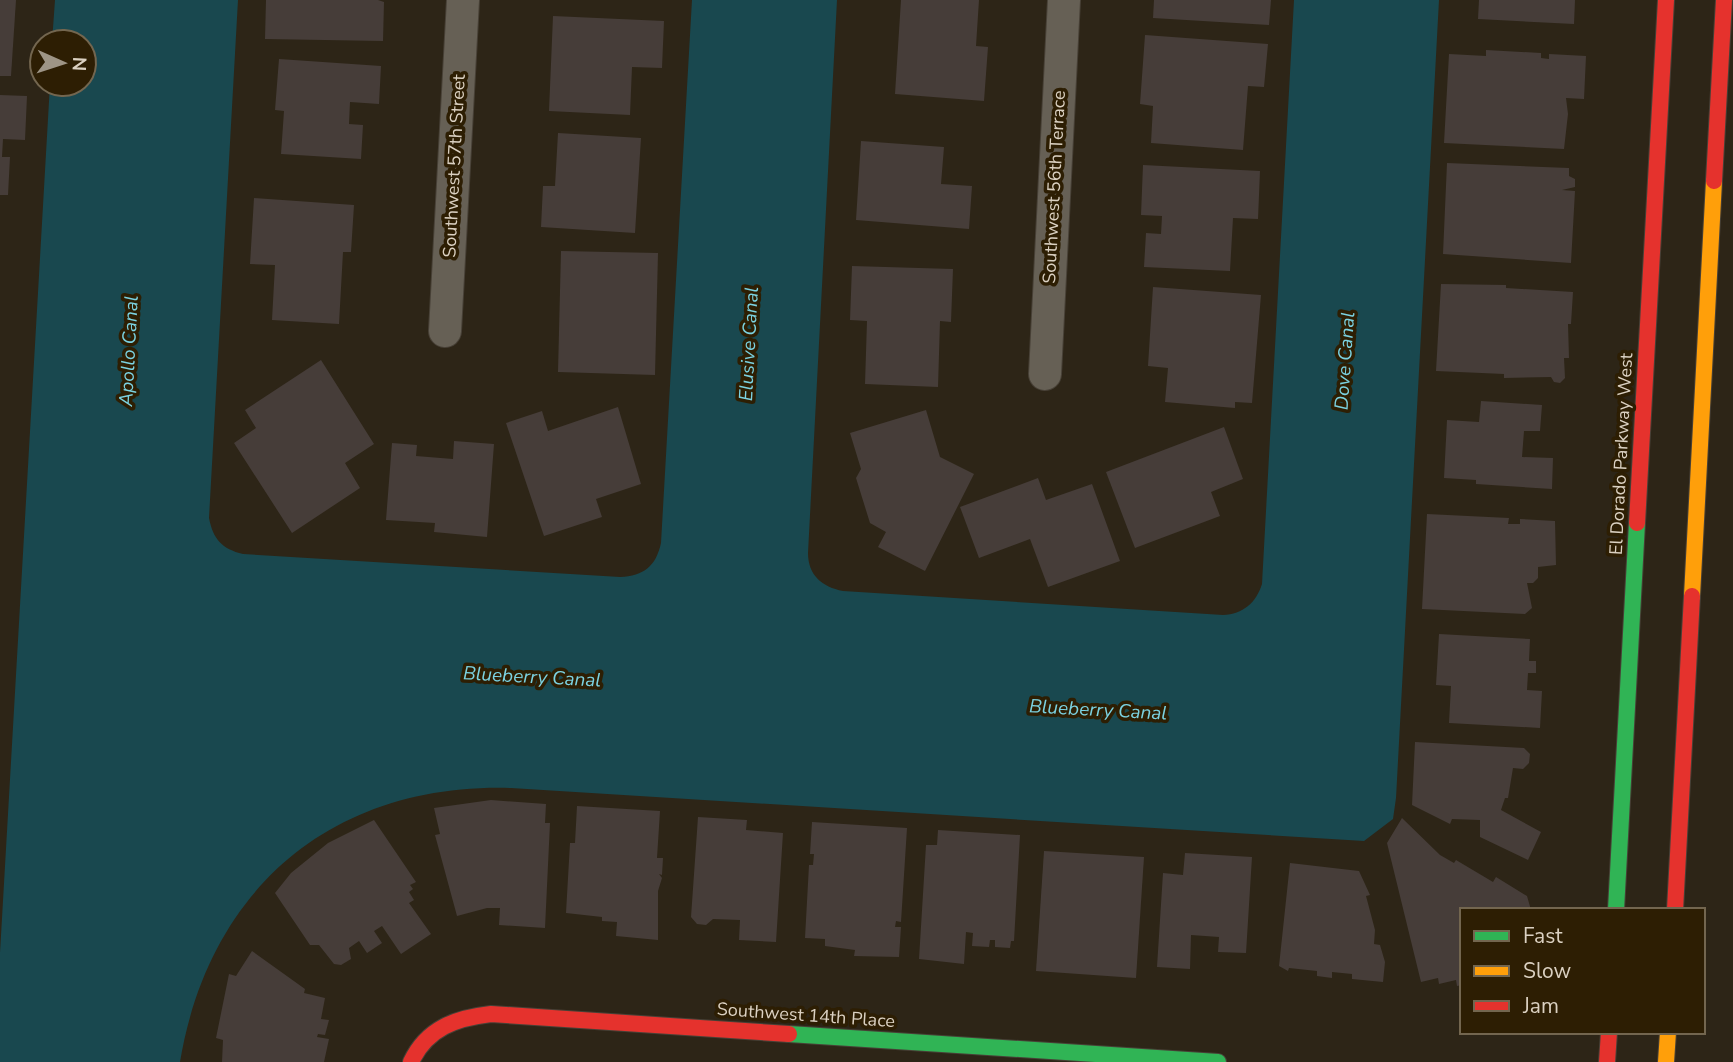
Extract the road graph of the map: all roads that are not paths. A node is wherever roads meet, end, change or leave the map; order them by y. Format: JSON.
{"nodes":[{"id":1,"x":463,"y":0,"type":"edge"},
{"id":2,"x":1064,"y":0,"type":"edge"},
{"id":3,"x":1666,"y":0,"type":"edge"},
{"id":4,"x":1724,"y":0,"type":"edge"},
{"id":5,"x":445,"y":331,"type":"dead end"},
{"id":6,"x":1045,"y":374,"type":"dead end"},
{"id":7,"x":1616,"y":908,"type":"edge"},
{"id":8,"x":1675,"y":908,"type":"edge"},
{"id":9,"x":1609,"y":1034,"type":"edge"},
{"id":10,"x":1668,"y":1034,"type":"edge"},
{"id":11,"x":411,"y":1062,"type":"edge"},
{"id":12,"x":1218,"y":1062,"type":"edge"},
{"id":13,"x":1607,"y":1062,"type":"edge"},
{"id":14,"x":1666,"y":1062,"type":"edge"}],
"edges":[{"from":1,"to":5,"type":"street","name":"Southwest 57th Street"},
{"from":2,"to":6,"type":"street","name":"Southwest 56th Terrace"},
{"from":3,"to":7,"type":"street","name":"El Dorado Parkway West"},
{"from":4,"to":8,"type":"street"},
{"from":9,"to":13,"type":"street"},
{"from":10,"to":14,"type":"street"},
{"from":11,"to":12,"type":"street","name":"Southwest 14th Place"}]}
